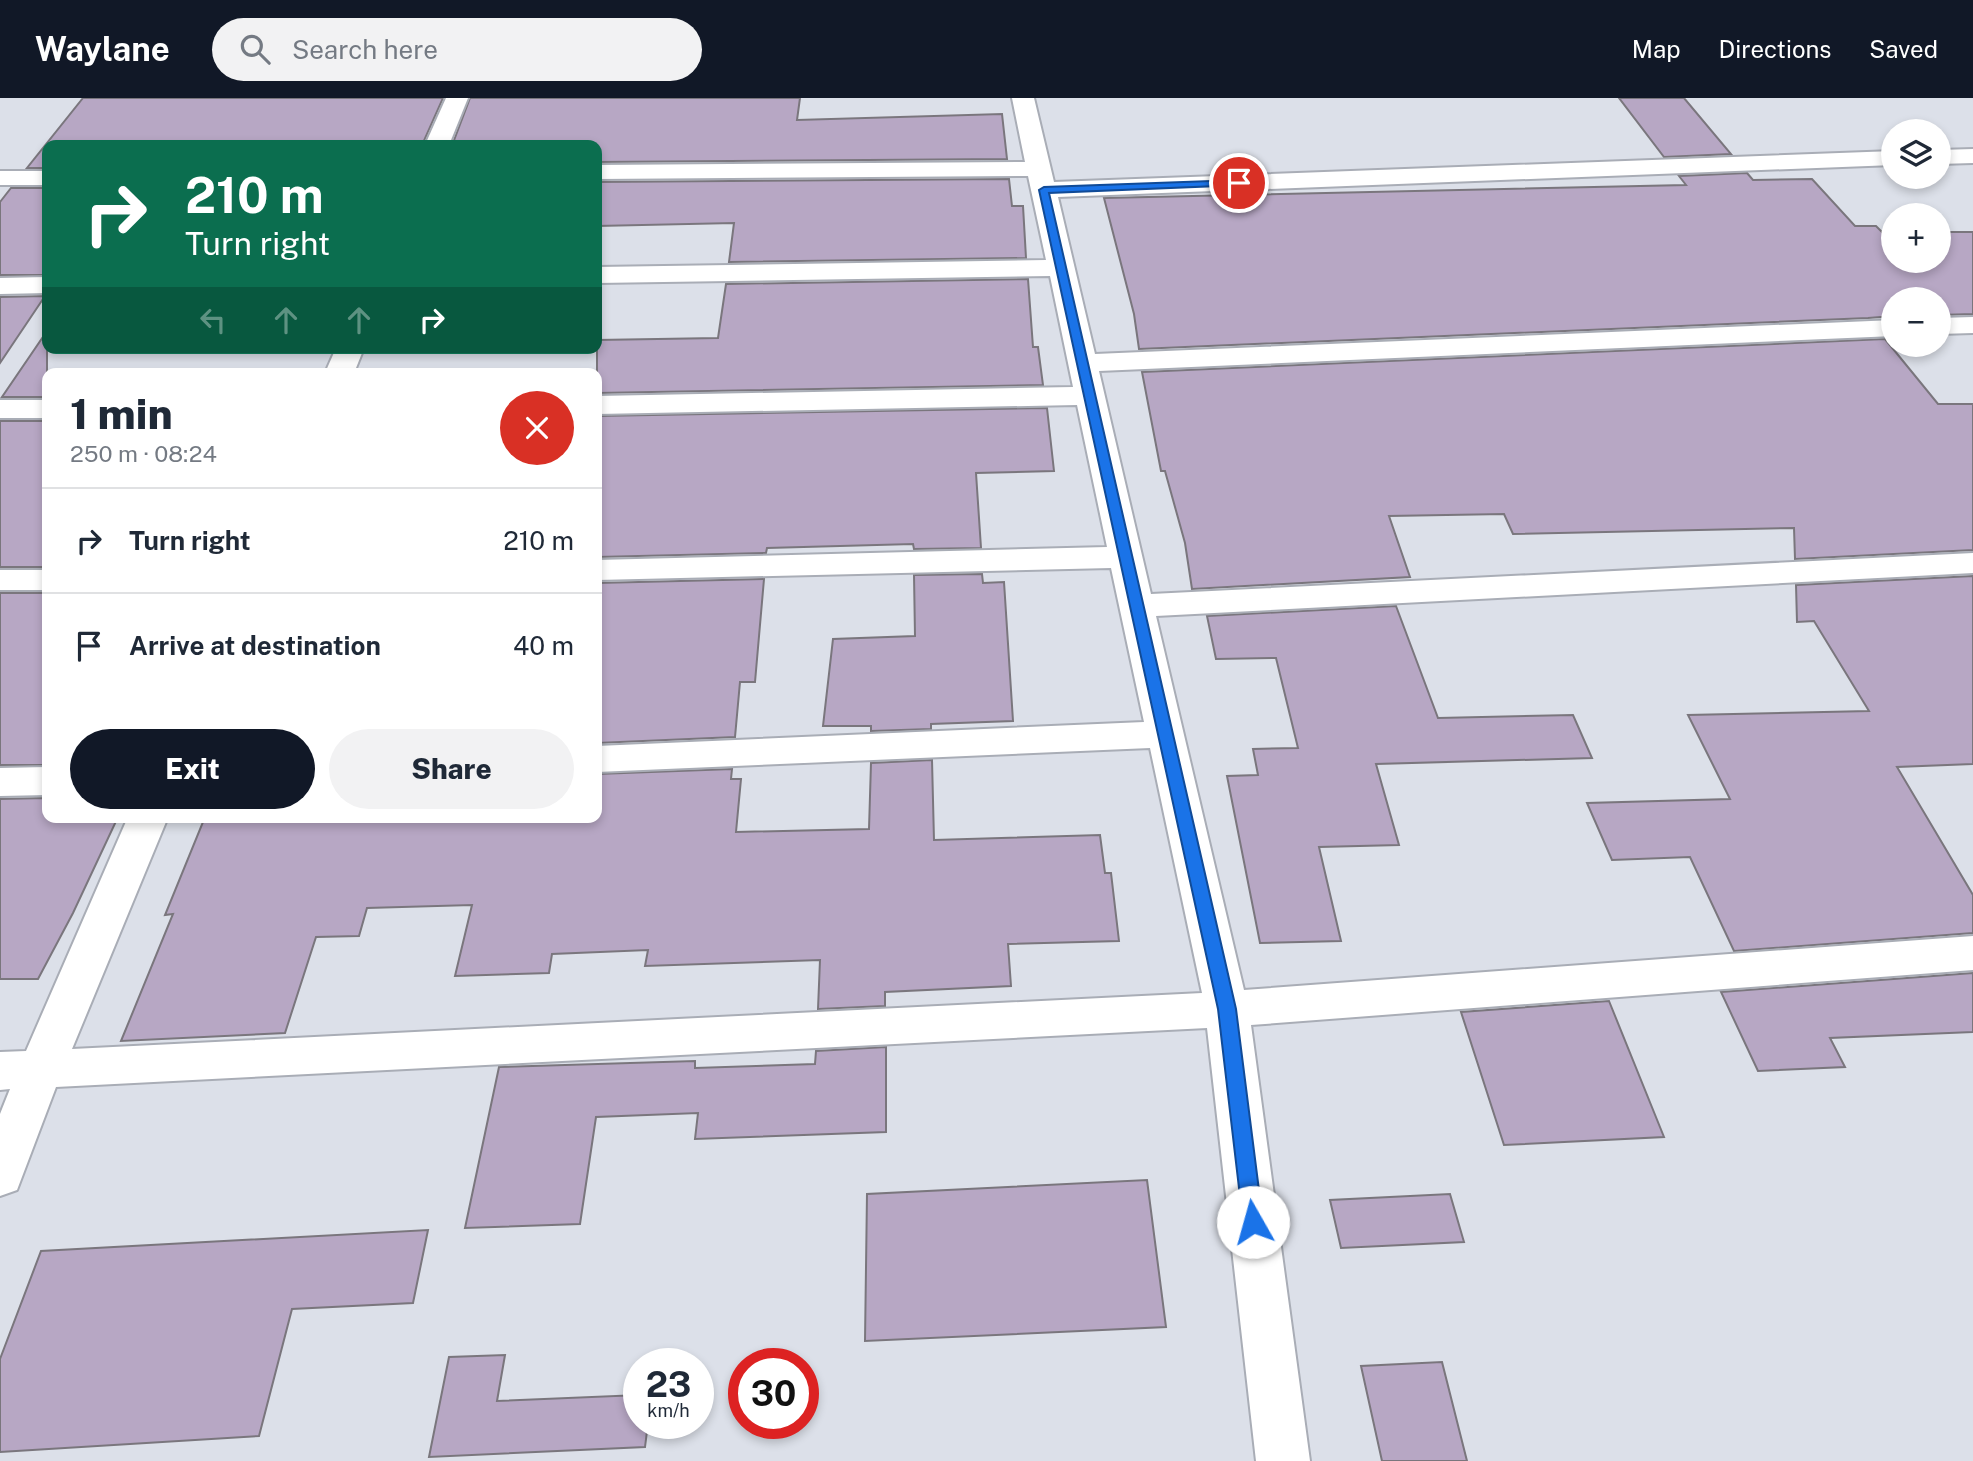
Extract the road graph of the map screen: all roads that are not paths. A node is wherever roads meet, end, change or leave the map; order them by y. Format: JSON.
{"nodes":[{"id":1,"x":457,"y":98,"type":"edge"},
{"id":2,"x":1023,"y":98,"type":"edge"},
{"id":3,"x":439,"y":140,"type":"edge"},
{"id":4,"x":1973,"y":156,"type":"edge"},
{"id":5,"x":1951,"y":157,"type":"edge"},
{"id":6,"x":1881,"y":158,"type":"edge"},
{"id":7,"x":602,"y":172,"type":"edge"},
{"id":8,"x":0,"y":178,"type":"edge"},
{"id":9,"x":42,"y":178,"type":"edge"},
{"id":10,"x":1041,"y":179,"type":"junction"},
{"id":11,"x":1061,"y":268,"type":"junction"},
{"id":12,"x":602,"y":275,"type":"edge"},
{"id":13,"x":42,"y":285,"type":"edge"},
{"id":14,"x":0,"y":286,"type":"edge"},
{"id":15,"x":1973,"y":325,"type":"edge"},
{"id":16,"x":1951,"y":326,"type":"edge"},
{"id":17,"x":1881,"y":329,"type":"edge"},
{"id":18,"x":1083,"y":363,"type":"junction"},
{"id":19,"x":1090,"y":396,"type":"junction"},
{"id":20,"x":602,"y":405,"type":"edge"},
{"id":21,"x":0,"y":409,"type":"edge"},
{"id":22,"x":42,"y":409,"type":"edge"},
{"id":23,"x":1127,"y":557,"type":"junction"},
{"id":24,"x":1973,"y":563,"type":"edge"},
{"id":25,"x":602,"y":570,"type":"edge"},
{"id":26,"x":0,"y":580,"type":"edge"},
{"id":27,"x":42,"y":580,"type":"edge"},
{"id":28,"x":1138,"y":606,"type":"junction"},
{"id":29,"x":1166,"y":734,"type":"junction"},
{"id":30,"x":602,"y":759,"type":"edge"},
{"id":31,"x":42,"y":781,"type":"edge"},
{"id":32,"x":0,"y":782,"type":"edge"},
{"id":33,"x":145,"y":823,"type":"edge"},
{"id":34,"x":1973,"y":953,"type":"edge"},
{"id":35,"x":1227,"y":1009,"type":"junction"},
{"id":36,"x":20,"y":1071,"type":"edge"},
{"id":37,"x":0,"y":1175,"type":"edge"},
{"id":38,"x":1283,"y":1461,"type":"edge"}],
"edges":[{"from":1,"to":3,"type":"street"},
{"from":2,"to":10,"type":"street"},
{"from":4,"to":5,"type":"street"},
{"from":6,"to":10,"type":"street"},
{"from":7,"to":10,"type":"street"},
{"from":8,"to":9,"type":"street"},
{"from":10,"to":11,"type":"street"},
{"from":11,"to":12,"type":"street"},
{"from":11,"to":18,"type":"street"},
{"from":13,"to":14,"type":"street"},
{"from":15,"to":16,"type":"street"},
{"from":17,"to":18,"type":"street"},
{"from":18,"to":19,"type":"street"},
{"from":19,"to":20,"type":"street"},
{"from":19,"to":23,"type":"street"},
{"from":21,"to":22,"type":"street"},
{"from":23,"to":25,"type":"street"},
{"from":23,"to":28,"type":"street"},
{"from":24,"to":28,"type":"street"},
{"from":26,"to":27,"type":"street"},
{"from":28,"to":29,"type":"street"},
{"from":29,"to":30,"type":"street"},
{"from":29,"to":35,"type":"street"},
{"from":31,"to":32,"type":"street"},
{"from":33,"to":36,"type":"street"},
{"from":34,"to":35,"type":"street"},
{"from":35,"to":36,"type":"street"},
{"from":35,"to":38,"type":"street"},
{"from":36,"to":37,"type":"street"}]}
